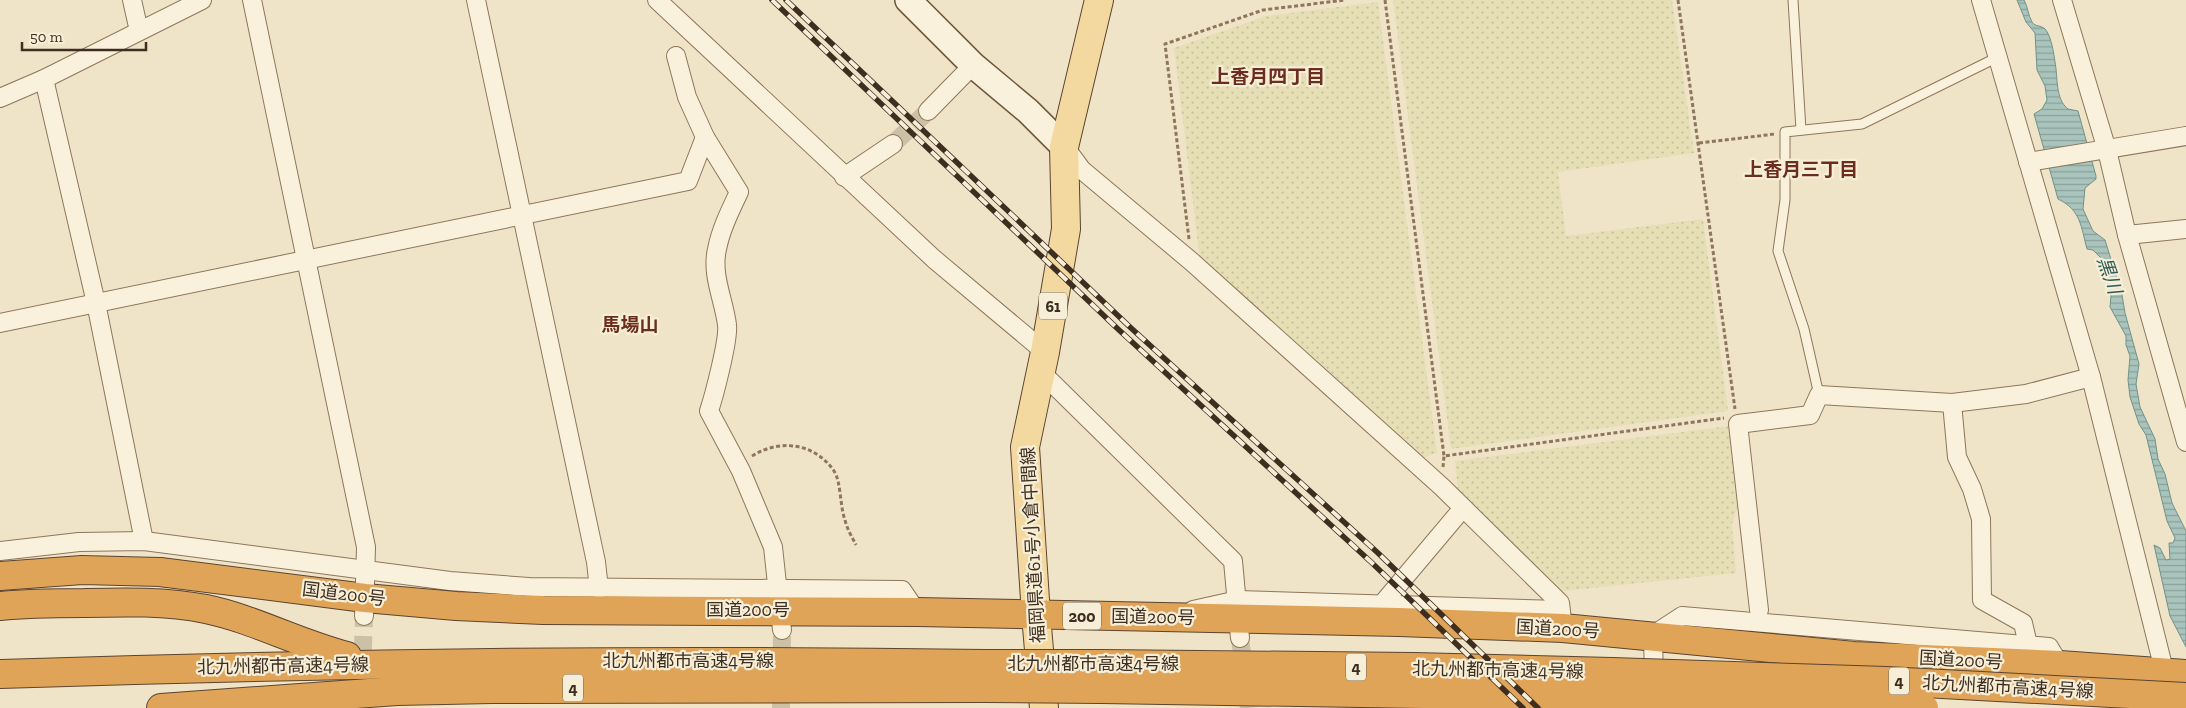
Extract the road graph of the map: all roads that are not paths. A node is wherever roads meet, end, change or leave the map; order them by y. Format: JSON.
{"nodes":[{"id":1,"x":132,"y":0,"type":"edge"},
{"id":2,"x":202,"y":0,"type":"edge"},
{"id":3,"x":252,"y":0,"type":"edge"},
{"id":4,"x":476,"y":0,"type":"edge"},
{"id":5,"x":657,"y":0,"type":"edge"},
{"id":6,"x":908,"y":0,"type":"edge"},
{"id":7,"x":1099,"y":0,"type":"edge"},
{"id":8,"x":1793,"y":0,"type":"edge"},
{"id":9,"x":1981,"y":0,"type":"edge"},
{"id":10,"x":2062,"y":0,"type":"edge"},
{"id":11,"x":139,"y":31,"type":"junction"},
{"id":12,"x":676,"y":56,"type":"dead end"},
{"id":13,"x":1998,"y":57,"type":"junction"},
{"id":14,"x":973,"y":65,"type":"junction"},
{"id":15,"x":44,"y":79,"type":"junction"},
{"id":16,"x":0,"y":98,"type":"edge"},
{"id":17,"x":928,"y":111,"type":"tunnel mouth"},
{"id":18,"x":1801,"y":130,"type":"junction"},
{"id":19,"x":2186,"y":136,"type":"edge"},
{"id":20,"x":705,"y":137,"type":"junction"},
{"id":21,"x":893,"y":144,"type":"tunnel mouth"},
{"id":22,"x":1064,"y":147,"type":"junction"},
{"id":23,"x":2103,"y":150,"type":"junction"},
{"id":24,"x":2030,"y":162,"type":"junction"},
{"id":25,"x":844,"y":177,"type":"junction"},
{"id":26,"x":521,"y":214,"type":"junction"},
{"id":27,"x":2186,"y":229,"type":"edge"},
{"id":28,"x":2127,"y":235,"type":"junction"},
{"id":29,"x":307,"y":258,"type":"junction"},
{"id":30,"x":96,"y":303,"type":"junction"},
{"id":31,"x":0,"y":324,"type":"edge"},
{"id":32,"x":1043,"y":362,"type":"junction"},
{"id":33,"x":2091,"y":377,"type":"junction"},
{"id":34,"x":1819,"y":395,"type":"junction"},
{"id":35,"x":1952,"y":403,"type":"junction"},
{"id":36,"x":2186,"y":442,"type":"edge"},
{"id":37,"x":1747,"y":503,"type":"junction"},
{"id":38,"x":1463,"y":508,"type":"junction"},
{"id":39,"x":144,"y":541,"type":"junction"},
{"id":40,"x":0,"y":551,"type":"edge"},
{"id":41,"x":367,"y":571,"type":"junction"},
{"id":42,"x":0,"y":576,"type":"edge"},
{"id":43,"x":599,"y":588,"type":"junction"},
{"id":44,"x":1383,"y":603,"type":"junction"},
{"id":45,"x":0,"y":606,"type":"edge"},
{"id":46,"x":364,"y":607,"type":"junction"},
{"id":47,"x":780,"y":609,"type":"junction"},
{"id":48,"x":1036,"y":615,"type":"junction"},
{"id":49,"x":1754,"y":615,"type":"junction"},
{"id":50,"x":1239,"y":619,"type":"junction"},
{"id":51,"x":1562,"y":619,"type":"junction"},
{"id":52,"x":1771,"y":624,"type":"junction"},
{"id":53,"x":1653,"y":635,"type":"junction"},
{"id":54,"x":2028,"y":645,"type":"junction"},
{"id":55,"x":395,"y":663,"type":"junction"},
{"id":56,"x":2060,"y":665,"type":"junction"},
{"id":57,"x":0,"y":674,"type":"edge"},
{"id":58,"x":985,"y":676,"type":"junction"},
{"id":59,"x":2178,"y":680,"type":"edge"},
{"id":60,"x":1615,"y":684,"type":"junction"},
{"id":61,"x":748,"y":688,"type":"junction"},
{"id":62,"x":162,"y":708,"type":"edge"},
{"id":63,"x":439,"y":708,"type":"edge"},
{"id":64,"x":1044,"y":708,"type":"edge"},
{"id":65,"x":1655,"y":708,"type":"edge"},
{"id":66,"x":1924,"y":708,"type":"edge"},
{"id":67,"x":2175,"y":708,"type":"edge"}],
"edges":[{"from":1,"to":11,"type":"street"},
{"from":2,"to":11,"type":"street"},
{"from":3,"to":29,"type":"street"},
{"from":4,"to":26,"type":"street"},
{"from":5,"to":25,"type":"street"},
{"from":6,"to":14,"type":"street"},
{"from":7,"to":22,"type":"main road","name":"福岡県道61号小倉中間線","number":"61"},
{"from":8,"to":18,"type":"lane"},
{"from":9,"to":13,"type":"street"},
{"from":10,"to":23,"type":"street"},
{"from":11,"to":15,"type":"street"},
{"from":12,"to":20,"type":"street"},
{"from":13,"to":18,"type":"lane"},
{"from":13,"to":24,"type":"street"},
{"from":14,"to":17,"type":"street"},
{"from":14,"to":22,"type":"street"},
{"from":15,"to":16,"type":"street"},
{"from":15,"to":30,"type":"street"},
{"from":18,"to":34,"type":"lane"},
{"from":19,"to":23,"type":"street"},
{"from":20,"to":26,"type":"street"},
{"from":20,"to":47,"type":"street"},
{"from":21,"to":25,"type":"street"},
{"from":22,"to":32,"type":"main road","name":"福岡県道61号小倉中間線","number":"61"},
{"from":22,"to":38,"type":"street"},
{"from":23,"to":24,"type":"street"},
{"from":23,"to":28,"type":"street"},
{"from":24,"to":33,"type":"street"},
{"from":25,"to":32,"type":"street"},
{"from":26,"to":29,"type":"street"},
{"from":26,"to":43,"type":"street"},
{"from":27,"to":28,"type":"street"},
{"from":28,"to":36,"type":"street"},
{"from":29,"to":30,"type":"street"},
{"from":29,"to":41,"type":"street"},
{"from":30,"to":31,"type":"street"},
{"from":30,"to":39,"type":"street"},
{"from":32,"to":48,"type":"main road","name":"福岡県道61号小倉中間線","number":"61"},
{"from":32,"to":50,"type":"street"},
{"from":33,"to":35,"type":"street"},
{"from":33,"to":59,"type":"street"},
{"from":34,"to":35,"type":"street"},
{"from":34,"to":37,"type":"street"},
{"from":35,"to":54,"type":"street"},
{"from":37,"to":49,"type":"street"},
{"from":37,"to":52,"type":"street"},
{"from":38,"to":44,"type":"street"},
{"from":38,"to":51,"type":"street"},
{"from":39,"to":40,"type":"street"},
{"from":39,"to":41,"type":"street"},
{"from":41,"to":43,"type":"street"},
{"from":41,"to":46,"type":"street"},
{"from":42,"to":46,"type":"highway","name":"国道200号","number":"200"},
{"from":43,"to":47,"type":"street"},
{"from":44,"to":50,"type":"street"},
{"from":44,"to":51,"type":"street"},
{"from":45,"to":55,"type":"highway"},
{"from":46,"to":47,"type":"highway","name":"国道200号","number":"200"},
{"from":47,"to":48,"type":"highway","name":"国道200号","number":"200"},
{"from":48,"to":50,"type":"highway","name":"国道200号","number":"200"},
{"from":48,"to":64,"type":"main road","name":"福岡県道61号小倉中間線","number":"61"},
{"from":49,"to":52,"type":"street"},
{"from":49,"to":53,"type":"street"},
{"from":50,"to":51,"type":"highway","name":"国道200号","number":"200"},
{"from":51,"to":53,"type":"highway","name":"国道200号","number":"200"},
{"from":52,"to":54,"type":"street"},
{"from":53,"to":56,"type":"highway","name":"国道200号","number":"200"},
{"from":53,"to":65,"type":"street"},
{"from":54,"to":56,"type":"street"},
{"from":55,"to":57,"type":"highway","name":"北九州都市高速4号線","number":"4"},
{"from":55,"to":58,"type":"highway","name":"北九州都市高速4号線","number":"4"},
{"from":56,"to":59,"type":"highway","name":"国道200号","number":"200"},
{"from":58,"to":60,"type":"highway","name":"北九州都市高速4号線","number":"4","bridge":true},
{"from":58,"to":61,"type":"highway","name":"北九州都市高速4号線","number":"4"},
{"from":59,"to":60,"type":"highway","name":"北九州都市高速4号線","number":"4","bridge":true},
{"from":59,"to":67,"type":"street"},
{"from":60,"to":66,"type":"highway","name":"北九州都市高速4号線","number":"4","bridge":true},
{"from":61,"to":62,"type":"highway","name":"北九州都市高速4号線","number":"4"},
{"from":61,"to":63,"type":"highway"}]}
